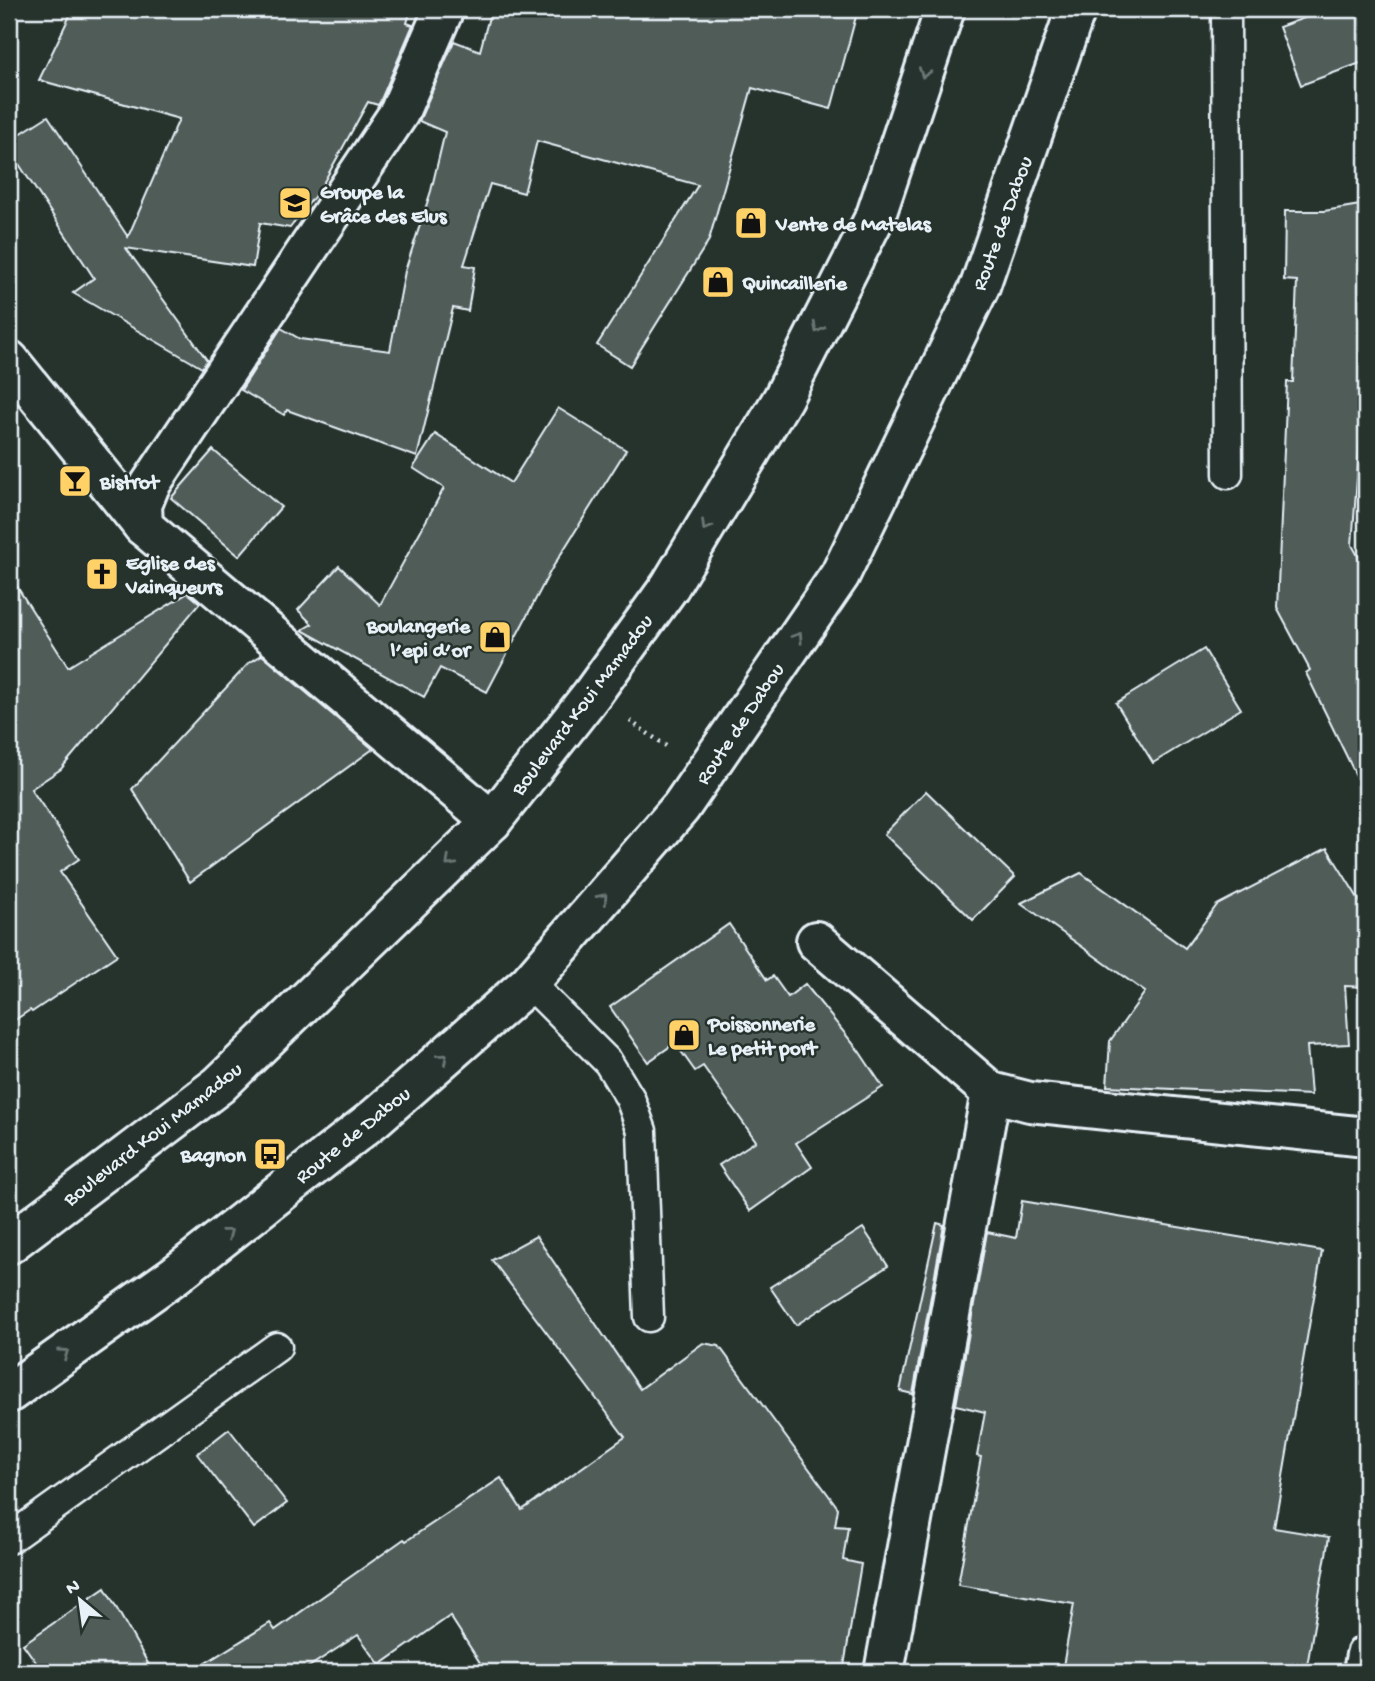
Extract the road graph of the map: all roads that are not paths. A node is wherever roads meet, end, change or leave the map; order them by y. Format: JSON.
{"nodes":[{"id":1,"x":444,"y":9,"type":"edge"},
{"id":2,"x":946,"y":9,"type":"edge"},
{"id":3,"x":1076,"y":9,"type":"edge"},
{"id":4,"x":1226,"y":9,"type":"edge"},
{"id":5,"x":9,"y":360,"type":"edge"},
{"id":6,"x":1228,"y":474,"type":"dead end"},
{"id":7,"x":143,"y":526,"type":"junction"},
{"id":8,"x":492,"y":821,"type":"junction"},
{"id":9,"x":816,"y":941,"type":"dead end"},
{"id":10,"x":529,"y":983,"type":"junction"},
{"id":11,"x":991,"y":1092,"type":"junction"},
{"id":12,"x":1366,"y":1137,"type":"edge"},
{"id":13,"x":9,"y":1244,"type":"edge"},
{"id":14,"x":649,"y":1317,"type":"dead end"},
{"id":15,"x":277,"y":1347,"type":"dead end"},
{"id":16,"x":9,"y":1393,"type":"edge"},
{"id":17,"x":9,"y":1539,"type":"edge"},
{"id":18,"x":1366,"y":1655,"type":"edge"},
{"id":19,"x":884,"y":1672,"type":"edge"},
{"id":20,"x":1363,"y":1672,"type":"edge"}],
"edges":[{"from":1,"to":7,"type":"main road"},
{"from":2,"to":8,"type":"main road","name":"Boulevard Koui Mamadou","one_way":true},
{"from":10,"to":3,"type":"main road","name":"Route de Dabou","one_way":true},
{"from":4,"to":6,"type":"lane"},
{"from":5,"to":7,"type":"main road"},
{"from":7,"to":8,"type":"main road"},
{"from":8,"to":13,"type":"main road","name":"Boulevard Koui Mamadou","one_way":true},
{"from":9,"to":11,"type":"main road"},
{"from":10,"to":14,"type":"lane"},
{"from":16,"to":10,"type":"main road","name":"Route de Dabou","one_way":true},
{"from":11,"to":12,"type":"main road"},
{"from":11,"to":19,"type":"main road"},
{"from":15,"to":17,"type":"lane"},
{"from":18,"to":20,"type":"main road"}]}
